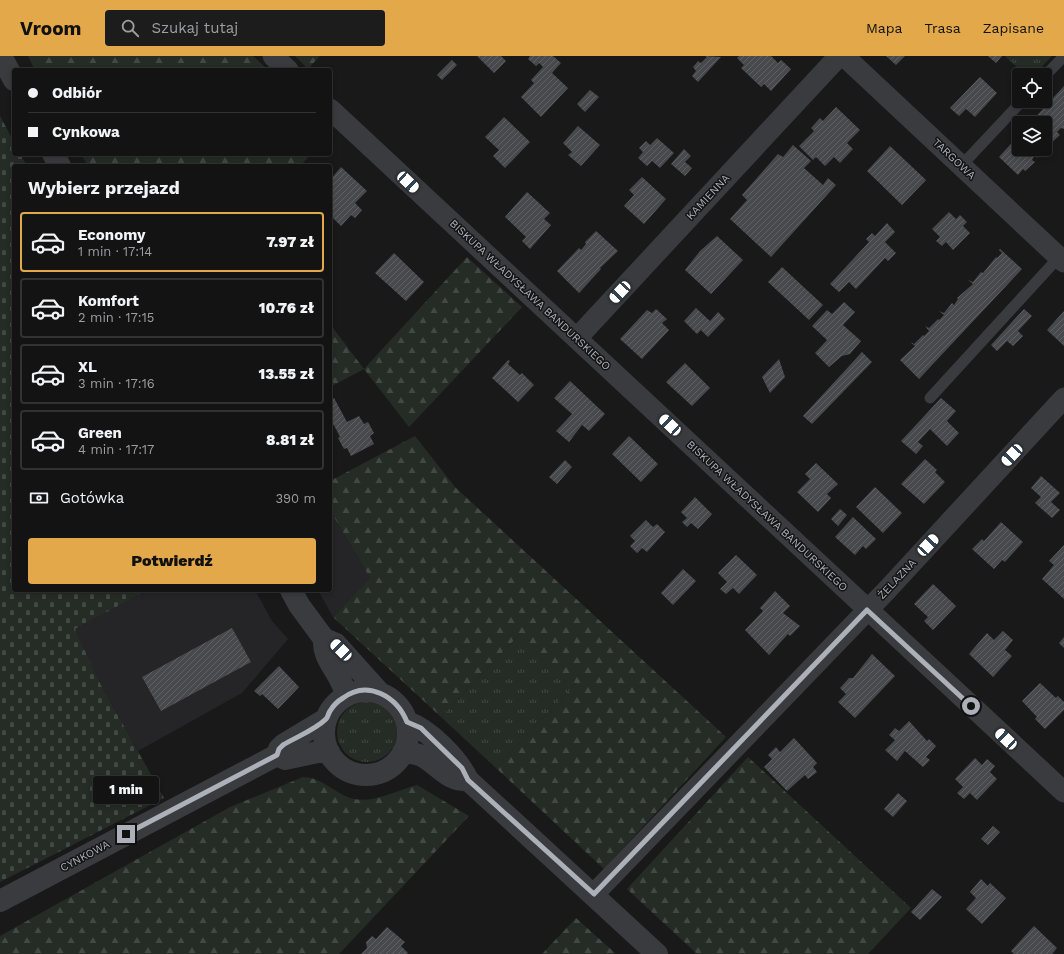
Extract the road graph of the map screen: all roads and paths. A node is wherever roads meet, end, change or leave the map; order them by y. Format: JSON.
{"nodes":[{"id":1,"x":1,"y":56,"type":"edge"},
{"id":2,"x":273,"y":56,"type":"edge"},
{"id":3,"x":839,"y":56,"type":"edge"},
{"id":4,"x":844,"y":56,"type":"edge"},
{"id":5,"x":1064,"y":56,"type":"edge"},
{"id":6,"x":286,"y":68,"type":"edge"},
{"id":7,"x":1052,"y":69,"type":"edge"},
{"id":8,"x":12,"y":76,"type":"edge"},
{"id":9,"x":1015,"y":108,"type":"edge"},
{"id":10,"x":332,"y":111,"type":"edge"},
{"id":11,"x":961,"y":166,"type":"junction"},
{"id":12,"x":1061,"y":259,"type":"edge"},
{"id":13,"x":576,"y":338,"type":"junction"},
{"id":14,"x":930,"y":398,"type":"dead end"},
{"id":15,"x":1064,"y":398,"type":"edge"},
{"id":16,"x":292,"y":592,"type":"edge"},
{"id":17,"x":867,"y":610,"type":"junction"},
{"id":18,"x":324,"y":639,"type":"junction"},
{"id":19,"x":379,"y":692,"type":"junction"},
{"id":20,"x":347,"y":695,"type":"junction"},
{"id":21,"x":326,"y":719,"type":"junction"},
{"id":22,"x":407,"y":722,"type":"junction"},
{"id":23,"x":329,"y":752,"type":"junction"},
{"id":24,"x":403,"y":752,"type":"junction"},
{"id":25,"x":277,"y":755,"type":"junction"},
{"id":26,"x":468,"y":780,"type":"junction"},
{"id":27,"x":1064,"y":792,"type":"edge"},
{"id":28,"x":594,"y":894,"type":"junction"},
{"id":29,"x":0,"y":901,"type":"edge"},
{"id":30,"x":657,"y":954,"type":"edge"}],
"edges":[{"from":1,"to":8,"type":"street"},
{"from":2,"to":6,"type":"street"},
{"from":3,"to":13,"type":"street","name":"KAMIENNA"},
{"from":4,"to":11,"type":"street","name":"TARGOWA"},
{"from":5,"to":7,"type":"lane"},
{"from":9,"to":11,"type":"lane"},
{"from":10,"to":13,"type":"street","name":"BISKUPA WŁADYSŁAWA BANDURSKIEGO"},
{"from":11,"to":12,"type":"street","name":"TARGOWA"},
{"from":12,"to":14,"type":"lane"},
{"from":13,"to":17,"type":"street","name":"BISKUPA WŁADYSŁAWA BANDURSKIEGO"},
{"from":15,"to":17,"type":"street","name":"ŻELAZNA"},
{"from":16,"to":18,"type":"street"},
{"from":17,"to":27,"type":"street","name":"BISKUPA WŁADYSŁAWA BANDURSKIEGO"},
{"from":17,"to":28,"type":"street","name":"ŻELAZNA"},
{"from":18,"to":19,"type":"street"},
{"from":18,"to":20,"type":"street"},
{"from":19,"to":20,"type":"street"},
{"from":19,"to":22,"type":"street"},
{"from":20,"to":21,"type":"street"},
{"from":21,"to":23,"type":"street"},
{"from":21,"to":25,"type":"street","name":"CYNKOWA"},
{"from":22,"to":24,"type":"street"},
{"from":22,"to":26,"type":"street"},
{"from":23,"to":24,"type":"street"},
{"from":23,"to":25,"type":"street"},
{"from":24,"to":26,"type":"street"},
{"from":25,"to":29,"type":"street","name":"CYNKOWA"},
{"from":26,"to":28,"type":"street"},
{"from":28,"to":30,"type":"street"}]}
